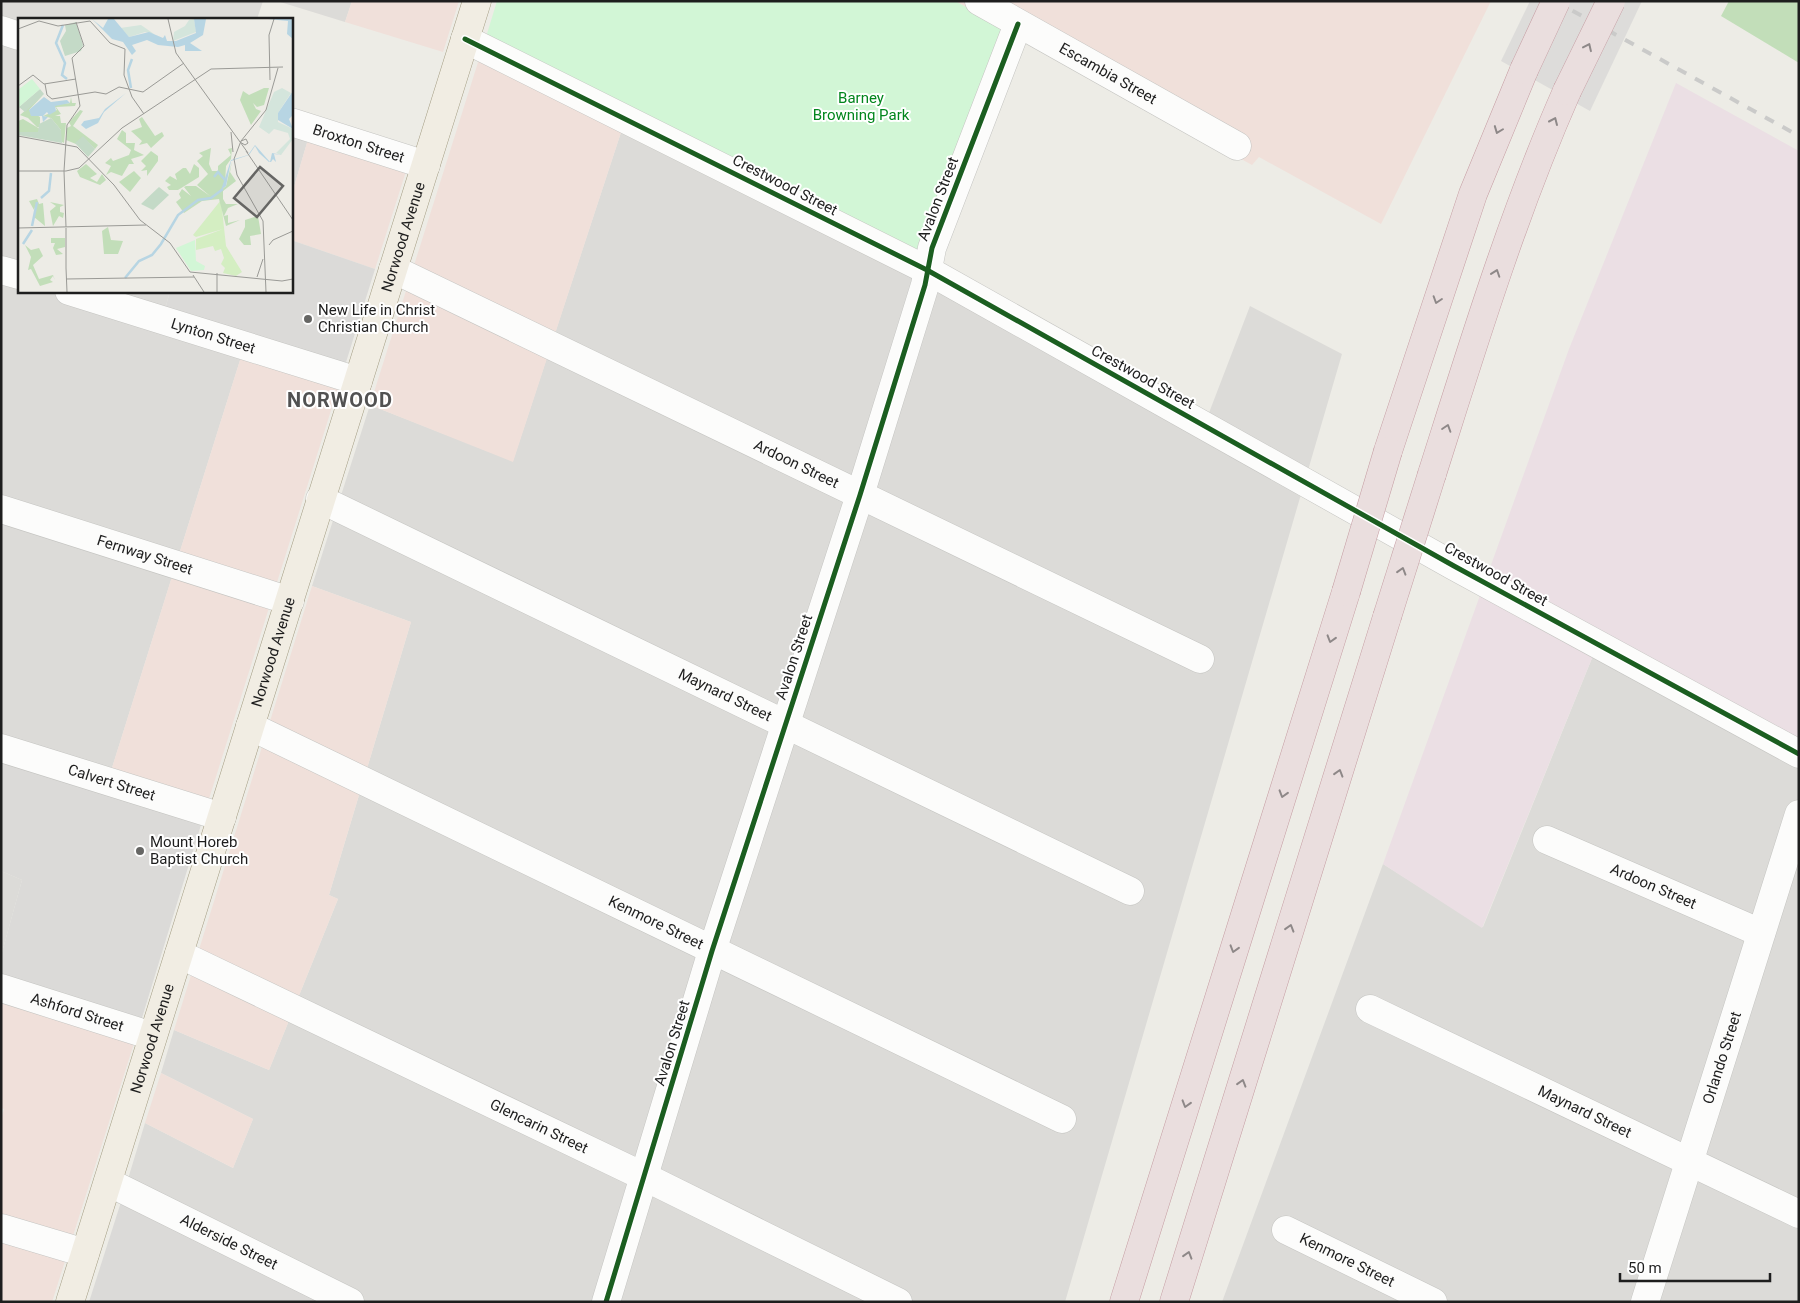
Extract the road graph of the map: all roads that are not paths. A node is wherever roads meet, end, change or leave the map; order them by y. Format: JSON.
{"nodes":[{"id":1,"x":477,"y":1,"type":"edge"},
{"id":2,"x":979,"y":1,"type":"edge"},
{"id":3,"x":1556,"y":1,"type":"edge"},
{"id":4,"x":1611,"y":1,"type":"edge"},
{"id":5,"x":1018,"y":24,"type":"junction"},
{"id":6,"x":1,"y":30,"type":"edge"},
{"id":7,"x":18,"y":36,"type":"edge"},
{"id":8,"x":466,"y":39,"type":"junction"},
{"id":9,"x":292,"y":122,"type":"edge"},
{"id":10,"x":1237,"y":146,"type":"dead end"},
{"id":11,"x":426,"y":165,"type":"junction"},
{"id":12,"x":392,"y":269,"type":"junction"},
{"id":13,"x":1,"y":270,"type":"edge"},
{"id":14,"x":927,"y":270,"type":"junction"},
{"id":15,"x":18,"y":275,"type":"edge"},
{"id":16,"x":72,"y":292,"type":"edge"},
{"id":17,"x":358,"y":382,"type":"junction"},
{"id":18,"x":860,"y":495,"type":"junction"},
{"id":19,"x":320,"y":498,"type":"junction"},
{"id":20,"x":1,"y":509,"type":"edge"},
{"id":21,"x":290,"y":601,"type":"junction"},
{"id":22,"x":1200,"y":659,"type":"dead end"},
{"id":23,"x":785,"y":723,"type":"junction"},
{"id":24,"x":250,"y":726,"type":"junction"},
{"id":25,"x":1,"y":748,"type":"edge"},
{"id":26,"x":1799,"y":754,"type":"edge"},
{"id":27,"x":1799,"y":814,"type":"edge"},
{"id":28,"x":222,"y":817,"type":"junction"},
{"id":29,"x":1547,"y":840,"type":"dead end"},
{"id":30,"x":1130,"y":890,"type":"dead end"},
{"id":31,"x":1761,"y":933,"type":"junction"},
{"id":32,"x":712,"y":951,"type":"junction"},
{"id":33,"x":179,"y":954,"type":"junction"},
{"id":34,"x":1,"y":988,"type":"edge"},
{"id":35,"x":1370,"y":1010,"type":"dead end"},
{"id":36,"x":152,"y":1036,"type":"junction"},
{"id":37,"x":1062,"y":1119,"type":"dead end"},
{"id":38,"x":1688,"y":1160,"type":"junction"},
{"id":39,"x":645,"y":1176,"type":"junction"},
{"id":40,"x":108,"y":1182,"type":"junction"},
{"id":41,"x":1799,"y":1214,"type":"edge"},
{"id":42,"x":1,"y":1228,"type":"edge"},
{"id":43,"x":1286,"y":1230,"type":"dead end"},
{"id":44,"x":85,"y":1253,"type":"junction"},
{"id":45,"x":70,"y":1302,"type":"edge"},
{"id":46,"x":350,"y":1302,"type":"edge"},
{"id":47,"x":606,"y":1302,"type":"edge"},
{"id":48,"x":898,"y":1302,"type":"edge"},
{"id":49,"x":1124,"y":1302,"type":"edge"},
{"id":50,"x":1174,"y":1302,"type":"edge"},
{"id":51,"x":1433,"y":1302,"type":"edge"},
{"id":52,"x":1645,"y":1302,"type":"edge"}],
"edges":[{"from":1,"to":8,"type":"main road","name":"Norwood Avenue"},
{"from":2,"to":5,"type":"street","name":"Escambia Street"},
{"from":3,"to":49,"type":"highway","one_way":true,"bridge":true},
{"from":50,"to":4,"type":"highway","one_way":true,"bridge":true},
{"from":5,"to":10,"type":"street","name":"Escambia Street"},
{"from":5,"to":14,"type":"street","name":"Avalon Street"},
{"from":6,"to":7,"type":"street"},
{"from":8,"to":11,"type":"main road","name":"Norwood Avenue"},
{"from":8,"to":14,"type":"street","name":"Crestwood Street"},
{"from":9,"to":11,"type":"street","name":"Broxton Street"},
{"from":11,"to":12,"type":"main road","name":"Norwood Avenue"},
{"from":12,"to":17,"type":"main road","name":"Norwood Avenue"},
{"from":12,"to":18,"type":"street","name":"Ardoon Street"},
{"from":13,"to":15,"type":"street"},
{"from":14,"to":18,"type":"street","name":"Avalon Street"},
{"from":14,"to":26,"type":"street","name":"Crestwood Street"},
{"from":16,"to":17,"type":"street","name":"Lynton Street"},
{"from":17,"to":19,"type":"main road","name":"Norwood Avenue"},
{"from":18,"to":22,"type":"street","name":"Ardoon Street"},
{"from":18,"to":23,"type":"street","name":"Avalon Street"},
{"from":19,"to":21,"type":"main road","name":"Norwood Avenue"},
{"from":19,"to":23,"type":"street","name":"Maynard Street"},
{"from":20,"to":21,"type":"street","name":"Fernway Street"},
{"from":21,"to":24,"type":"main road","name":"Norwood Avenue"},
{"from":23,"to":30,"type":"street","name":"Maynard Street"},
{"from":23,"to":32,"type":"street","name":"Avalon Street"},
{"from":24,"to":28,"type":"main road","name":"Norwood Avenue"},
{"from":24,"to":32,"type":"street","name":"Kenmore Street"},
{"from":25,"to":28,"type":"street","name":"Calvert Street"},
{"from":27,"to":31,"type":"street","name":"Orlando Street"},
{"from":28,"to":33,"type":"main road","name":"Norwood Avenue"},
{"from":29,"to":31,"type":"street","name":"Ardoon Street"},
{"from":31,"to":38,"type":"street","name":"Orlando Street"},
{"from":32,"to":37,"type":"street","name":"Kenmore Street"},
{"from":32,"to":39,"type":"street","name":"Avalon Street"},
{"from":33,"to":36,"type":"main road","name":"Norwood Avenue"},
{"from":33,"to":39,"type":"street","name":"Glencarin Street"},
{"from":34,"to":36,"type":"street","name":"Ashford Street"},
{"from":35,"to":38,"type":"street","name":"Maynard Street"},
{"from":36,"to":40,"type":"main road","name":"Norwood Avenue"},
{"from":38,"to":41,"type":"street","name":"Maynard Street"},
{"from":38,"to":52,"type":"street","name":"Orlando Street"},
{"from":39,"to":47,"type":"street","name":"Avalon Street"},
{"from":39,"to":48,"type":"street","name":"Glencarin Street"},
{"from":40,"to":44,"type":"main road","name":"Norwood Avenue"},
{"from":40,"to":46,"type":"street","name":"Alderside Street"},
{"from":42,"to":44,"type":"street"},
{"from":43,"to":51,"type":"street","name":"Kenmore Street"},
{"from":44,"to":45,"type":"main road","name":"Norwood Avenue"}]}
